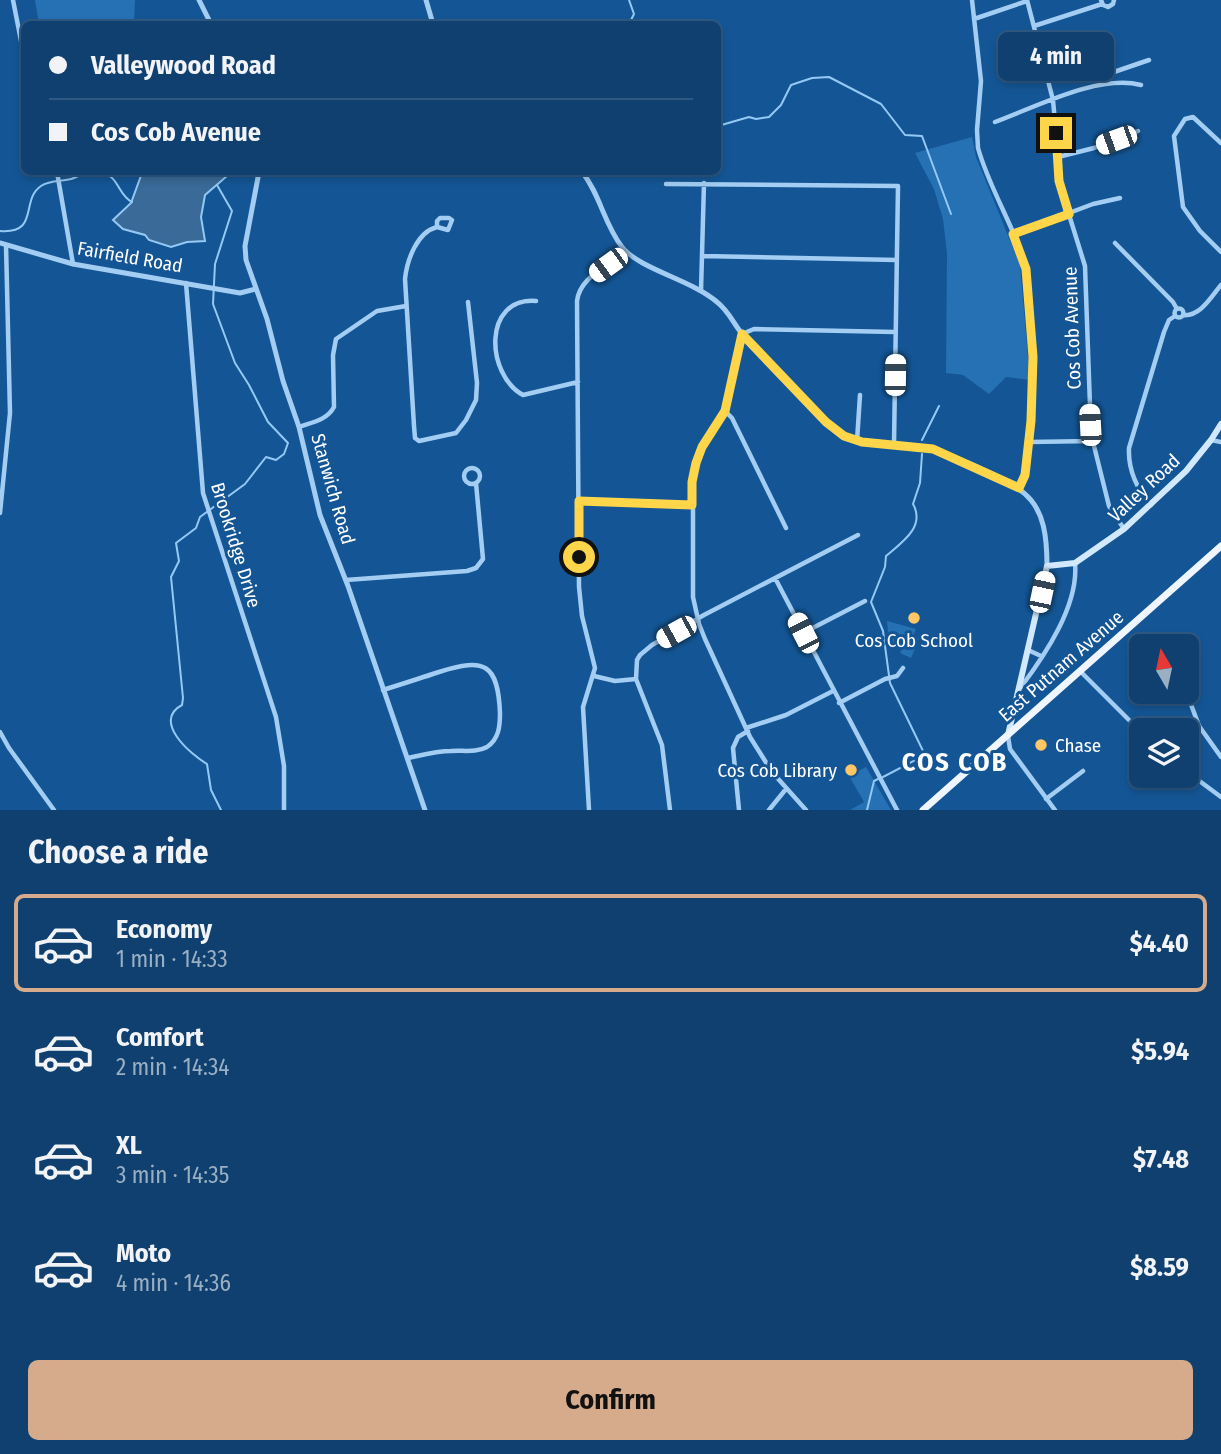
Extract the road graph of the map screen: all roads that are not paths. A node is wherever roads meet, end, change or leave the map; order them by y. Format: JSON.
{"nodes":[{"id":1,"x":13,"y":0,"type":"edge"},
{"id":2,"x":199,"y":0,"type":"edge"},
{"id":3,"x":426,"y":0,"type":"edge"},
{"id":4,"x":972,"y":0,"type":"edge"},
{"id":5,"x":1027,"y":0,"type":"edge"},
{"id":6,"x":1114,"y":0,"type":"edge"},
{"id":7,"x":1101,"y":2,"type":"edge"},
{"id":8,"x":974,"y":19,"type":"junction"},
{"id":9,"x":210,"y":21,"type":"edge"},
{"id":10,"x":432,"y":21,"type":"edge"},
{"id":11,"x":1034,"y":26,"type":"junction"},
{"id":12,"x":21,"y":41,"type":"edge"},
{"id":13,"x":1149,"y":60,"type":"dead end"},
{"id":14,"x":1045,"y":67,"type":"junction"},
{"id":15,"x":1141,"y":85,"type":"dead end"},
{"id":16,"x":1053,"y":100,"type":"junction"},
{"id":17,"x":995,"y":122,"type":"dead end"},
{"id":18,"x":1138,"y":131,"type":"dead end"},
{"id":19,"x":1221,"y":143,"type":"edge"},
{"id":20,"x":1058,"y":157,"type":"junction"},
{"id":21,"x":58,"y":175,"type":"edge"},
{"id":22,"x":258,"y":175,"type":"edge"},
{"id":23,"x":584,"y":175,"type":"edge"},
{"id":24,"x":704,"y":183,"type":"junction"},
{"id":25,"x":666,"y":184,"type":"dead end"},
{"id":26,"x":1120,"y":198,"type":"dead end"},
{"id":27,"x":1069,"y":214,"type":"junction"},
{"id":28,"x":437,"y":227,"type":"dead end"},
{"id":29,"x":1013,"y":234,"type":"junction"},
{"id":30,"x":1115,"y":243,"type":"dead end"},
{"id":31,"x":3,"y":244,"type":"edge"},
{"id":32,"x":625,"y":251,"type":"junction"},
{"id":33,"x":1221,"y":252,"type":"edge"},
{"id":34,"x":703,"y":256,"type":"junction"},
{"id":35,"x":897,"y":260,"type":"junction"},
{"id":36,"x":73,"y":264,"type":"junction"},
{"id":37,"x":186,"y":283,"type":"junction"},
{"id":38,"x":1221,"y":285,"type":"edge"},
{"id":39,"x":256,"y":289,"type":"junction"},
{"id":40,"x":701,"y":290,"type":"junction"},
{"id":41,"x":536,"y":301,"type":"dead end"},
{"id":42,"x":468,"y":302,"type":"dead end"},
{"id":43,"x":406,"y":306,"type":"junction"},
{"id":44,"x":1177,"y":309,"type":"junction"},
{"id":45,"x":1183,"y":315,"type":"junction"},
{"id":46,"x":1175,"y":316,"type":"junction"},
{"id":47,"x":895,"y":332,"type":"junction"},
{"id":48,"x":742,"y":334,"type":"junction"},
{"id":49,"x":578,"y":382,"type":"junction"},
{"id":50,"x":860,"y":395,"type":"dead end"},
{"id":51,"x":725,"y":411,"type":"junction"},
{"id":52,"x":1221,"y":424,"type":"edge"},
{"id":53,"x":299,"y":427,"type":"junction"},
{"id":54,"x":1211,"y":440,"type":"junction"},
{"id":55,"x":857,"y":441,"type":"junction"},
{"id":56,"x":1093,"y":441,"type":"junction"},
{"id":57,"x":1028,"y":442,"type":"junction"},
{"id":58,"x":1221,"y":442,"type":"edge"},
{"id":59,"x":894,"y":444,"type":"junction"},
{"id":60,"x":476,"y":483,"type":"dead end"},
{"id":61,"x":1019,"y":488,"type":"junction"},
{"id":62,"x":579,"y":501,"type":"junction"},
{"id":63,"x":692,"y":505,"type":"junction"},
{"id":64,"x":1151,"y":506,"type":"junction"},
{"id":65,"x":0,"y":513,"type":"edge"},
{"id":66,"x":786,"y":528,"type":"dead end"},
{"id":67,"x":1124,"y":529,"type":"junction"},
{"id":68,"x":858,"y":535,"type":"dead end"},
{"id":69,"x":1221,"y":547,"type":"edge"},
{"id":70,"x":1075,"y":563,"type":"junction"},
{"id":71,"x":1047,"y":566,"type":"junction"},
{"id":72,"x":775,"y":578,"type":"junction"},
{"id":73,"x":346,"y":580,"type":"junction"},
{"id":74,"x":865,"y":601,"type":"dead end"},
{"id":75,"x":698,"y":619,"type":"junction"},
{"id":76,"x":803,"y":633,"type":"junction"},
{"id":77,"x":1028,"y":650,"type":"junction"},
{"id":78,"x":1041,"y":656,"type":"junction"},
{"id":79,"x":903,"y":668,"type":"dead end"},
{"id":80,"x":1080,"y":671,"type":"junction"},
{"id":81,"x":594,"y":676,"type":"junction"},
{"id":82,"x":636,"y":679,"type":"junction"},
{"id":83,"x":383,"y":690,"type":"junction"},
{"id":84,"x":833,"y":691,"type":"junction"},
{"id":85,"x":1016,"y":694,"type":"junction"},
{"id":86,"x":839,"y":703,"type":"junction"},
{"id":87,"x":1191,"y":704,"type":"edge"},
{"id":88,"x":1129,"y":720,"type":"edge"},
{"id":89,"x":747,"y":730,"type":"junction"},
{"id":90,"x":0,"y":732,"type":"edge"},
{"id":91,"x":1008,"y":735,"type":"junction"},
{"id":92,"x":1221,"y":757,"type":"edge"},
{"id":93,"x":408,"y":758,"type":"junction"},
{"id":94,"x":1083,"y":771,"type":"dead end"},
{"id":95,"x":1199,"y":781,"type":"edge"},
{"id":96,"x":786,"y":789,"type":"junction"},
{"id":97,"x":1221,"y":797,"type":"edge"},
{"id":98,"x":1046,"y":799,"type":"junction"},
{"id":99,"x":54,"y":810,"type":"edge"},
{"id":100,"x":284,"y":810,"type":"edge"},
{"id":101,"x":425,"y":810,"type":"edge"},
{"id":102,"x":589,"y":810,"type":"edge"},
{"id":103,"x":670,"y":810,"type":"edge"},
{"id":104,"x":739,"y":810,"type":"edge"},
{"id":105,"x":769,"y":810,"type":"edge"},
{"id":106,"x":806,"y":810,"type":"edge"},
{"id":107,"x":897,"y":810,"type":"edge"},
{"id":108,"x":923,"y":810,"type":"edge"},
{"id":109,"x":1055,"y":810,"type":"edge"}],
"edges":[{"from":1,"to":12,"type":"street"},
{"from":2,"to":9,"type":"street"},
{"from":3,"to":10,"type":"street"},
{"from":4,"to":8,"type":"street"},
{"from":5,"to":8,"type":"street"},
{"from":5,"to":11,"type":"street","name":"Cos Cob Avenue"},
{"from":6,"to":7,"type":"street"},
{"from":7,"to":11,"type":"street"},
{"from":8,"to":29,"type":"street"},
{"from":11,"to":14,"type":"street","name":"Cos Cob Avenue"},
{"from":13,"to":14,"type":"street"},
{"from":14,"to":16,"type":"street","name":"Cos Cob Avenue"},
{"from":15,"to":16,"type":"street"},
{"from":16,"to":17,"type":"street"},
{"from":16,"to":20,"type":"street","name":"Cos Cob Avenue"},
{"from":18,"to":20,"type":"street"},
{"from":19,"to":33,"type":"street"},
{"from":20,"to":27,"type":"street","name":"Cos Cob Avenue"},
{"from":21,"to":36,"type":"street"},
{"from":22,"to":39,"type":"street","name":"Stanwich Road"},
{"from":23,"to":32,"type":"street"},
{"from":24,"to":25,"type":"street"},
{"from":24,"to":34,"type":"street"},
{"from":24,"to":35,"type":"street"},
{"from":26,"to":27,"type":"street"},
{"from":27,"to":29,"type":"street"},
{"from":27,"to":56,"type":"street","name":"Cos Cob Avenue"},
{"from":28,"to":43,"type":"street"},
{"from":29,"to":57,"type":"street"},
{"from":30,"to":44,"type":"street"},
{"from":31,"to":36,"type":"street","name":"Fairfield Road"},
{"from":31,"to":65,"type":"street"},
{"from":32,"to":40,"type":"street"},
{"from":32,"to":49,"type":"street"},
{"from":34,"to":35,"type":"street"},
{"from":34,"to":40,"type":"street"},
{"from":35,"to":47,"type":"street"},
{"from":36,"to":37,"type":"street","name":"Fairfield Road"},
{"from":37,"to":39,"type":"street","name":"Fairfield Road"},
{"from":37,"to":100,"type":"street","name":"Brookridge Drive"},
{"from":38,"to":45,"type":"street"},
{"from":39,"to":53,"type":"street","name":"Stanwich Road"},
{"from":40,"to":48,"type":"street"},
{"from":41,"to":49,"type":"street"},
{"from":42,"to":43,"type":"street"},
{"from":43,"to":53,"type":"street"},
{"from":44,"to":45,"type":"street"},
{"from":44,"to":46,"type":"street"},
{"from":45,"to":46,"type":"street"},
{"from":46,"to":64,"type":"street"},
{"from":47,"to":48,"type":"street"},
{"from":47,"to":59,"type":"street"},
{"from":48,"to":51,"type":"street"},
{"from":48,"to":55,"type":"street"},
{"from":49,"to":62,"type":"street"},
{"from":50,"to":55,"type":"street"},
{"from":51,"to":63,"type":"street"},
{"from":51,"to":66,"type":"street"},
{"from":52,"to":54,"type":"main road","name":"Valley Road"},
{"from":53,"to":73,"type":"street","name":"Stanwich Road"},
{"from":54,"to":58,"type":"street"},
{"from":54,"to":64,"type":"main road","name":"Valley Road"},
{"from":55,"to":59,"type":"street"},
{"from":56,"to":57,"type":"street"},
{"from":56,"to":67,"type":"street","name":"Cos Cob Avenue"},
{"from":57,"to":61,"type":"street"},
{"from":59,"to":61,"type":"street"},
{"from":60,"to":73,"type":"street"},
{"from":61,"to":71,"type":"street"},
{"from":62,"to":63,"type":"street"},
{"from":62,"to":81,"type":"street"},
{"from":63,"to":75,"type":"street"},
{"from":64,"to":67,"type":"main road","name":"Valley Road"},
{"from":67,"to":70,"type":"main road","name":"Valley Road"},
{"from":68,"to":72,"type":"street"},
{"from":69,"to":80,"type":"main road","name":"East Putnam Avenue"},
{"from":70,"to":71,"type":"main road","name":"Valley Road"},
{"from":70,"to":78,"type":"street"},
{"from":71,"to":77,"type":"main road"},
{"from":72,"to":75,"type":"street"},
{"from":72,"to":76,"type":"street"},
{"from":73,"to":83,"type":"street","name":"Stanwich Road"},
{"from":74,"to":76,"type":"street"},
{"from":75,"to":82,"type":"street"},
{"from":75,"to":89,"type":"street"},
{"from":76,"to":84,"type":"street"},
{"from":77,"to":78,"type":"street"},
{"from":77,"to":85,"type":"main road"},
{"from":78,"to":85,"type":"street"},
{"from":79,"to":86,"type":"street"},
{"from":80,"to":88,"type":"street"},
{"from":80,"to":91,"type":"main road","name":"East Putnam Avenue"},
{"from":81,"to":82,"type":"street"},
{"from":81,"to":102,"type":"street"},
{"from":82,"to":103,"type":"street"},
{"from":83,"to":93,"type":"street","name":"Stanwich Road"},
{"from":83,"to":93,"type":"street"},
{"from":84,"to":86,"type":"street"},
{"from":84,"to":89,"type":"street"},
{"from":85,"to":91,"type":"main road"},
{"from":86,"to":107,"type":"street"},
{"from":87,"to":92,"type":"street"},
{"from":89,"to":96,"type":"street"},
{"from":89,"to":104,"type":"street"},
{"from":90,"to":99,"type":"street"},
{"from":91,"to":98,"type":"street"},
{"from":91,"to":108,"type":"main road","name":"East Putnam Avenue"},
{"from":93,"to":101,"type":"street","name":"Stanwich Road"},
{"from":94,"to":98,"type":"street"},
{"from":95,"to":97,"type":"street"},
{"from":96,"to":105,"type":"street"},
{"from":96,"to":106,"type":"street"},
{"from":98,"to":109,"type":"street"}]}
